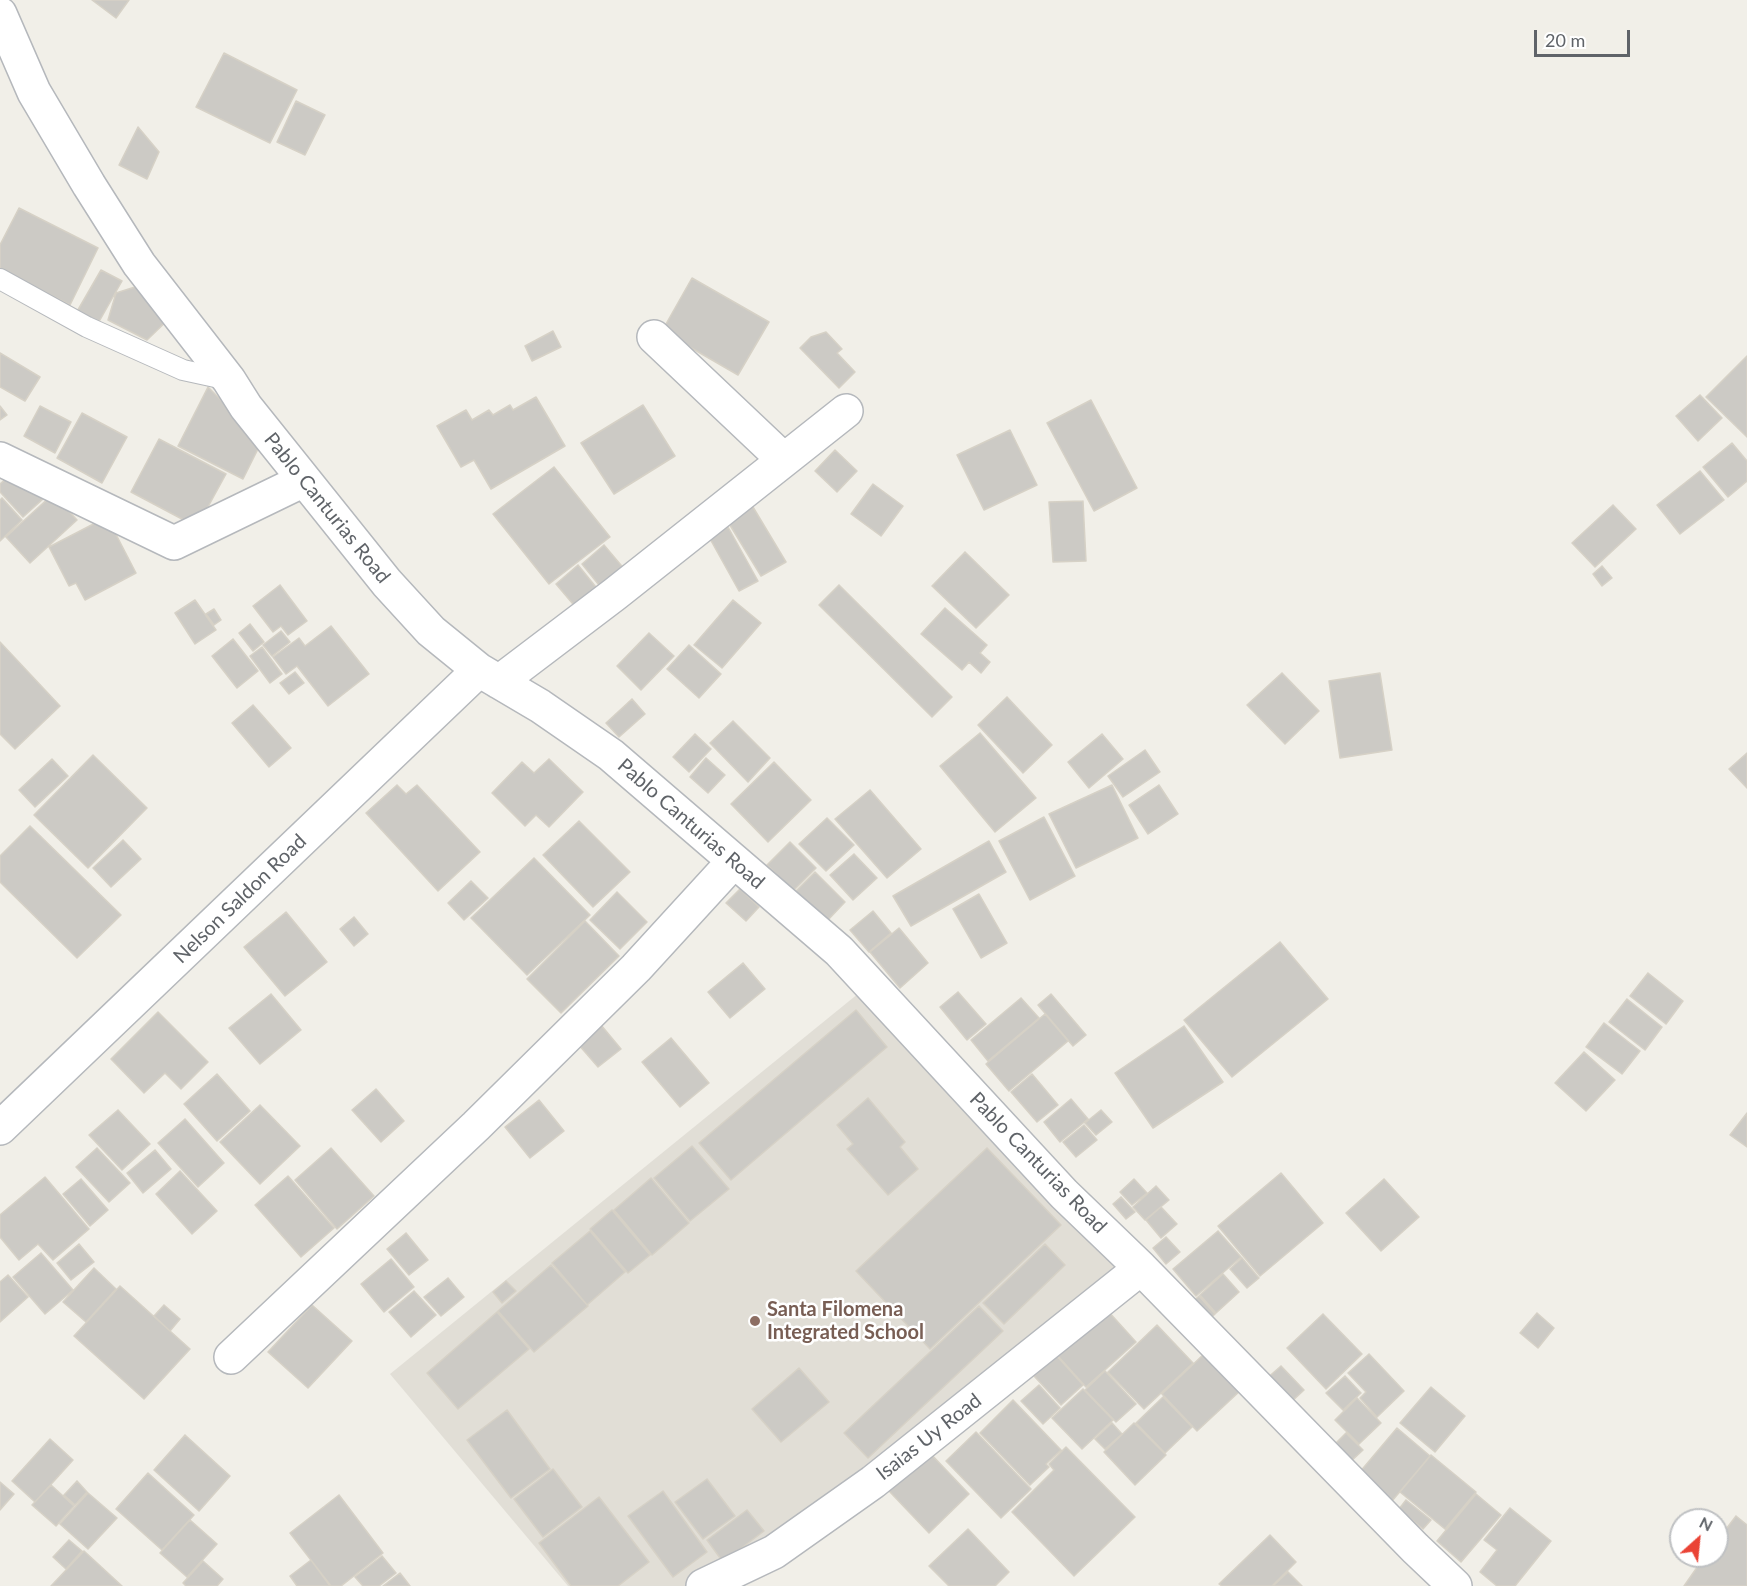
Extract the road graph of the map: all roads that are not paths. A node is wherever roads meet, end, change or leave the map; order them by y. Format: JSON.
{"nodes":[{"id":1,"x":0,"y":14,"type":"edge"},
{"id":2,"x":0,"y":279,"type":"edge"},
{"id":3,"x":654,"y":338,"type":"dead end"},
{"id":4,"x":229,"y":380,"type":"junction"},
{"id":5,"x":846,"y":411,"type":"dead end"},
{"id":6,"x":0,"y":459,"type":"edge"},
{"id":7,"x":784,"y":460,"type":"junction"},
{"id":8,"x":304,"y":480,"type":"junction"},
{"id":9,"x":489,"y":676,"type":"junction"},
{"id":10,"x":734,"y":861,"type":"junction"},
{"id":11,"x":0,"y":1128,"type":"edge"},
{"id":12,"x":1141,"y":1268,"type":"junction"},
{"id":13,"x":231,"y":1357,"type":"dead end"},
{"id":14,"x":703,"y":1586,"type":"edge"},
{"id":15,"x":1455,"y":1586,"type":"edge"}],
"edges":[{"from":1,"to":4,"type":"street","name":"Pablo Canturias Road"},
{"from":2,"to":4,"type":"lane"},
{"from":3,"to":7,"type":"street"},
{"from":4,"to":8,"type":"street","name":"Pablo Canturias Road"},
{"from":5,"to":7,"type":"street","name":"Nelson Saldon Road"},
{"from":6,"to":8,"type":"street"},
{"from":7,"to":9,"type":"street","name":"Nelson Saldon Road"},
{"from":8,"to":9,"type":"street","name":"Pablo Canturias Road"},
{"from":9,"to":10,"type":"street","name":"Pablo Canturias Road"},
{"from":9,"to":11,"type":"street","name":"Nelson Saldon Road"},
{"from":10,"to":12,"type":"street","name":"Pablo Canturias Road"},
{"from":10,"to":13,"type":"street"},
{"from":12,"to":14,"type":"street","name":"Isaias Uy Road"},
{"from":12,"to":15,"type":"street","name":"Pablo Canturias Road"}]}
